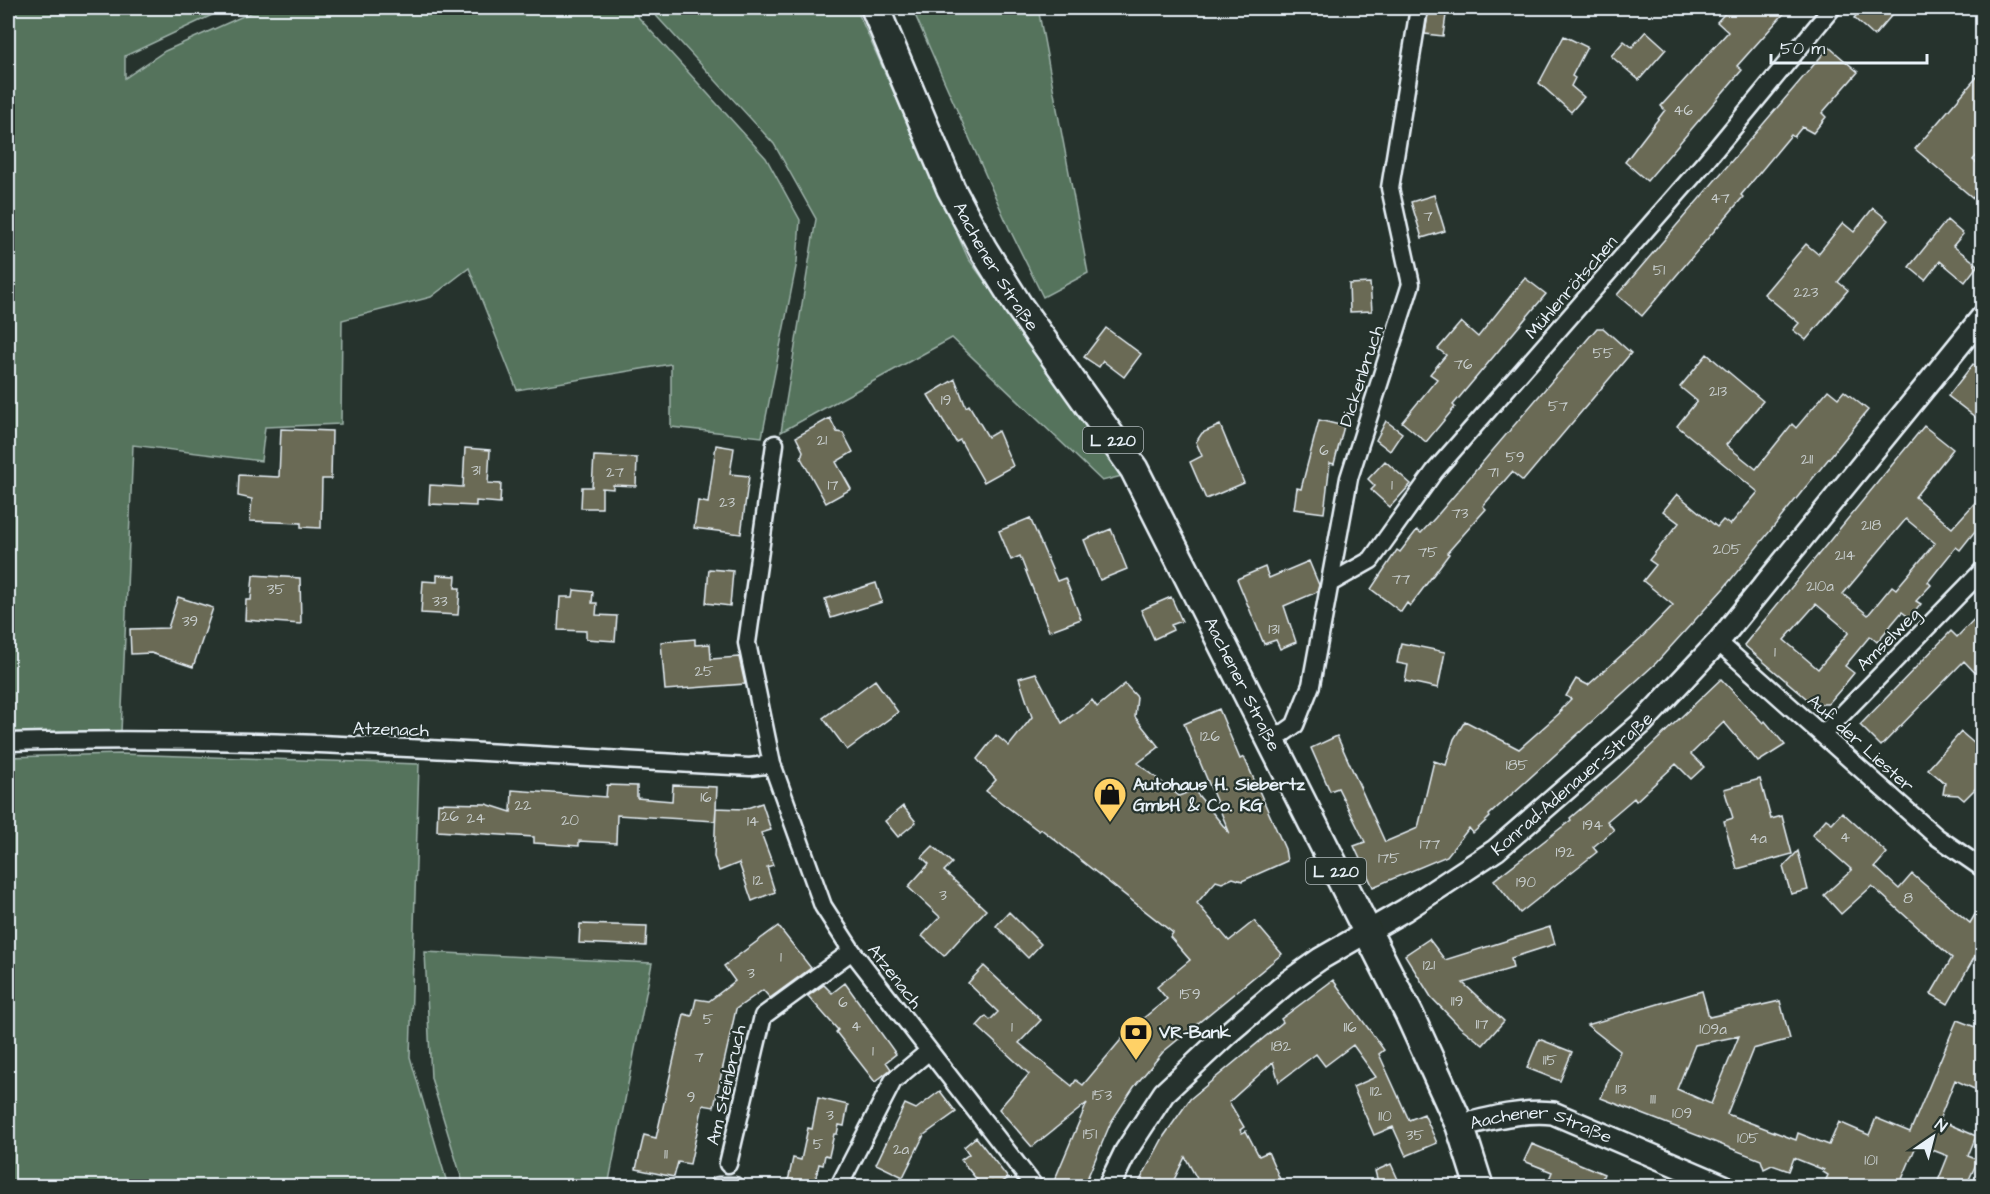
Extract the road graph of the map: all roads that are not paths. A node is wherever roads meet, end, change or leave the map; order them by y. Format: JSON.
{"nodes":[{"id":1,"x":875,"y":8,"type":"edge"},
{"id":2,"x":1419,"y":8,"type":"edge"},
{"id":3,"x":1832,"y":8,"type":"edge"},
{"id":4,"x":1983,"y":317,"type":"edge"},
{"id":5,"x":775,"y":444,"type":"dead end"},
{"id":6,"x":1983,"y":571,"type":"edge"},
{"id":7,"x":1332,"y":582,"type":"junction"},
{"id":8,"x":1718,"y":642,"type":"junction"},
{"id":9,"x":1822,"y":735,"type":"junction"},
{"id":10,"x":8,"y":742,"type":"edge"},
{"id":11,"x":1271,"y":742,"type":"junction"},
{"id":12,"x":772,"y":764,"type":"junction"},
{"id":13,"x":1983,"y":868,"type":"edge"},
{"id":14,"x":1367,"y":932,"type":"junction"},
{"id":15,"x":852,"y":951,"type":"junction"},
{"id":16,"x":929,"y":1051,"type":"junction"},
{"id":17,"x":1460,"y":1126,"type":"junction"},
{"id":18,"x":728,"y":1164,"type":"dead end"},
{"id":19,"x":718,"y":1186,"type":"edge"},
{"id":20,"x":735,"y":1186,"type":"edge"},
{"id":21,"x":839,"y":1186,"type":"edge"},
{"id":22,"x":1034,"y":1186,"type":"edge"},
{"id":23,"x":1109,"y":1186,"type":"edge"},
{"id":24,"x":1479,"y":1186,"type":"edge"},
{"id":25,"x":1724,"y":1186,"type":"edge"}],
"edges":[{"from":1,"to":11,"type":"main road","name":"Aachener Straße","number":"L 220"},
{"from":2,"to":7,"type":"street","name":"Dickenbruch"},
{"from":3,"to":7,"type":"street","name":"Mühlenrötschen"},
{"from":4,"to":8,"type":"street","name":"Konrad-Adenauer-Straße"},
{"from":5,"to":12,"type":"street","name":"Atzenach"},
{"from":6,"to":9,"type":"street","name":"Amselweg"},
{"from":7,"to":11,"type":"street","name":"Dickenbruch"},
{"from":8,"to":9,"type":"street","name":"Auf der Liester"},
{"from":8,"to":14,"type":"street","name":"Konrad-Adenauer-Straße"},
{"from":9,"to":13,"type":"street","name":"Auf der Liester"},
{"from":10,"to":12,"type":"street","name":"Atzenach"},
{"from":11,"to":14,"type":"main road","name":"Aachener Straße","number":"L 220"},
{"from":12,"to":15,"type":"street","name":"Atzenach"},
{"from":14,"to":17,"type":"main road","name":"Aachener Straße","number":"L 220"},
{"from":14,"to":23,"type":"street","name":"Konrad-Adenauer-Straße"},
{"from":15,"to":16,"type":"street","name":"Atzenach"},
{"from":15,"to":18,"type":"street","name":"Am Steinbruch"},
{"from":16,"to":21,"type":"street"},
{"from":16,"to":22,"type":"street","name":"Atzenach"},
{"from":17,"to":24,"type":"main road","number":"L 220"},
{"from":17,"to":25,"type":"street","name":"Aachener Straße"},
{"from":19,"to":20,"type":"street"}]}
